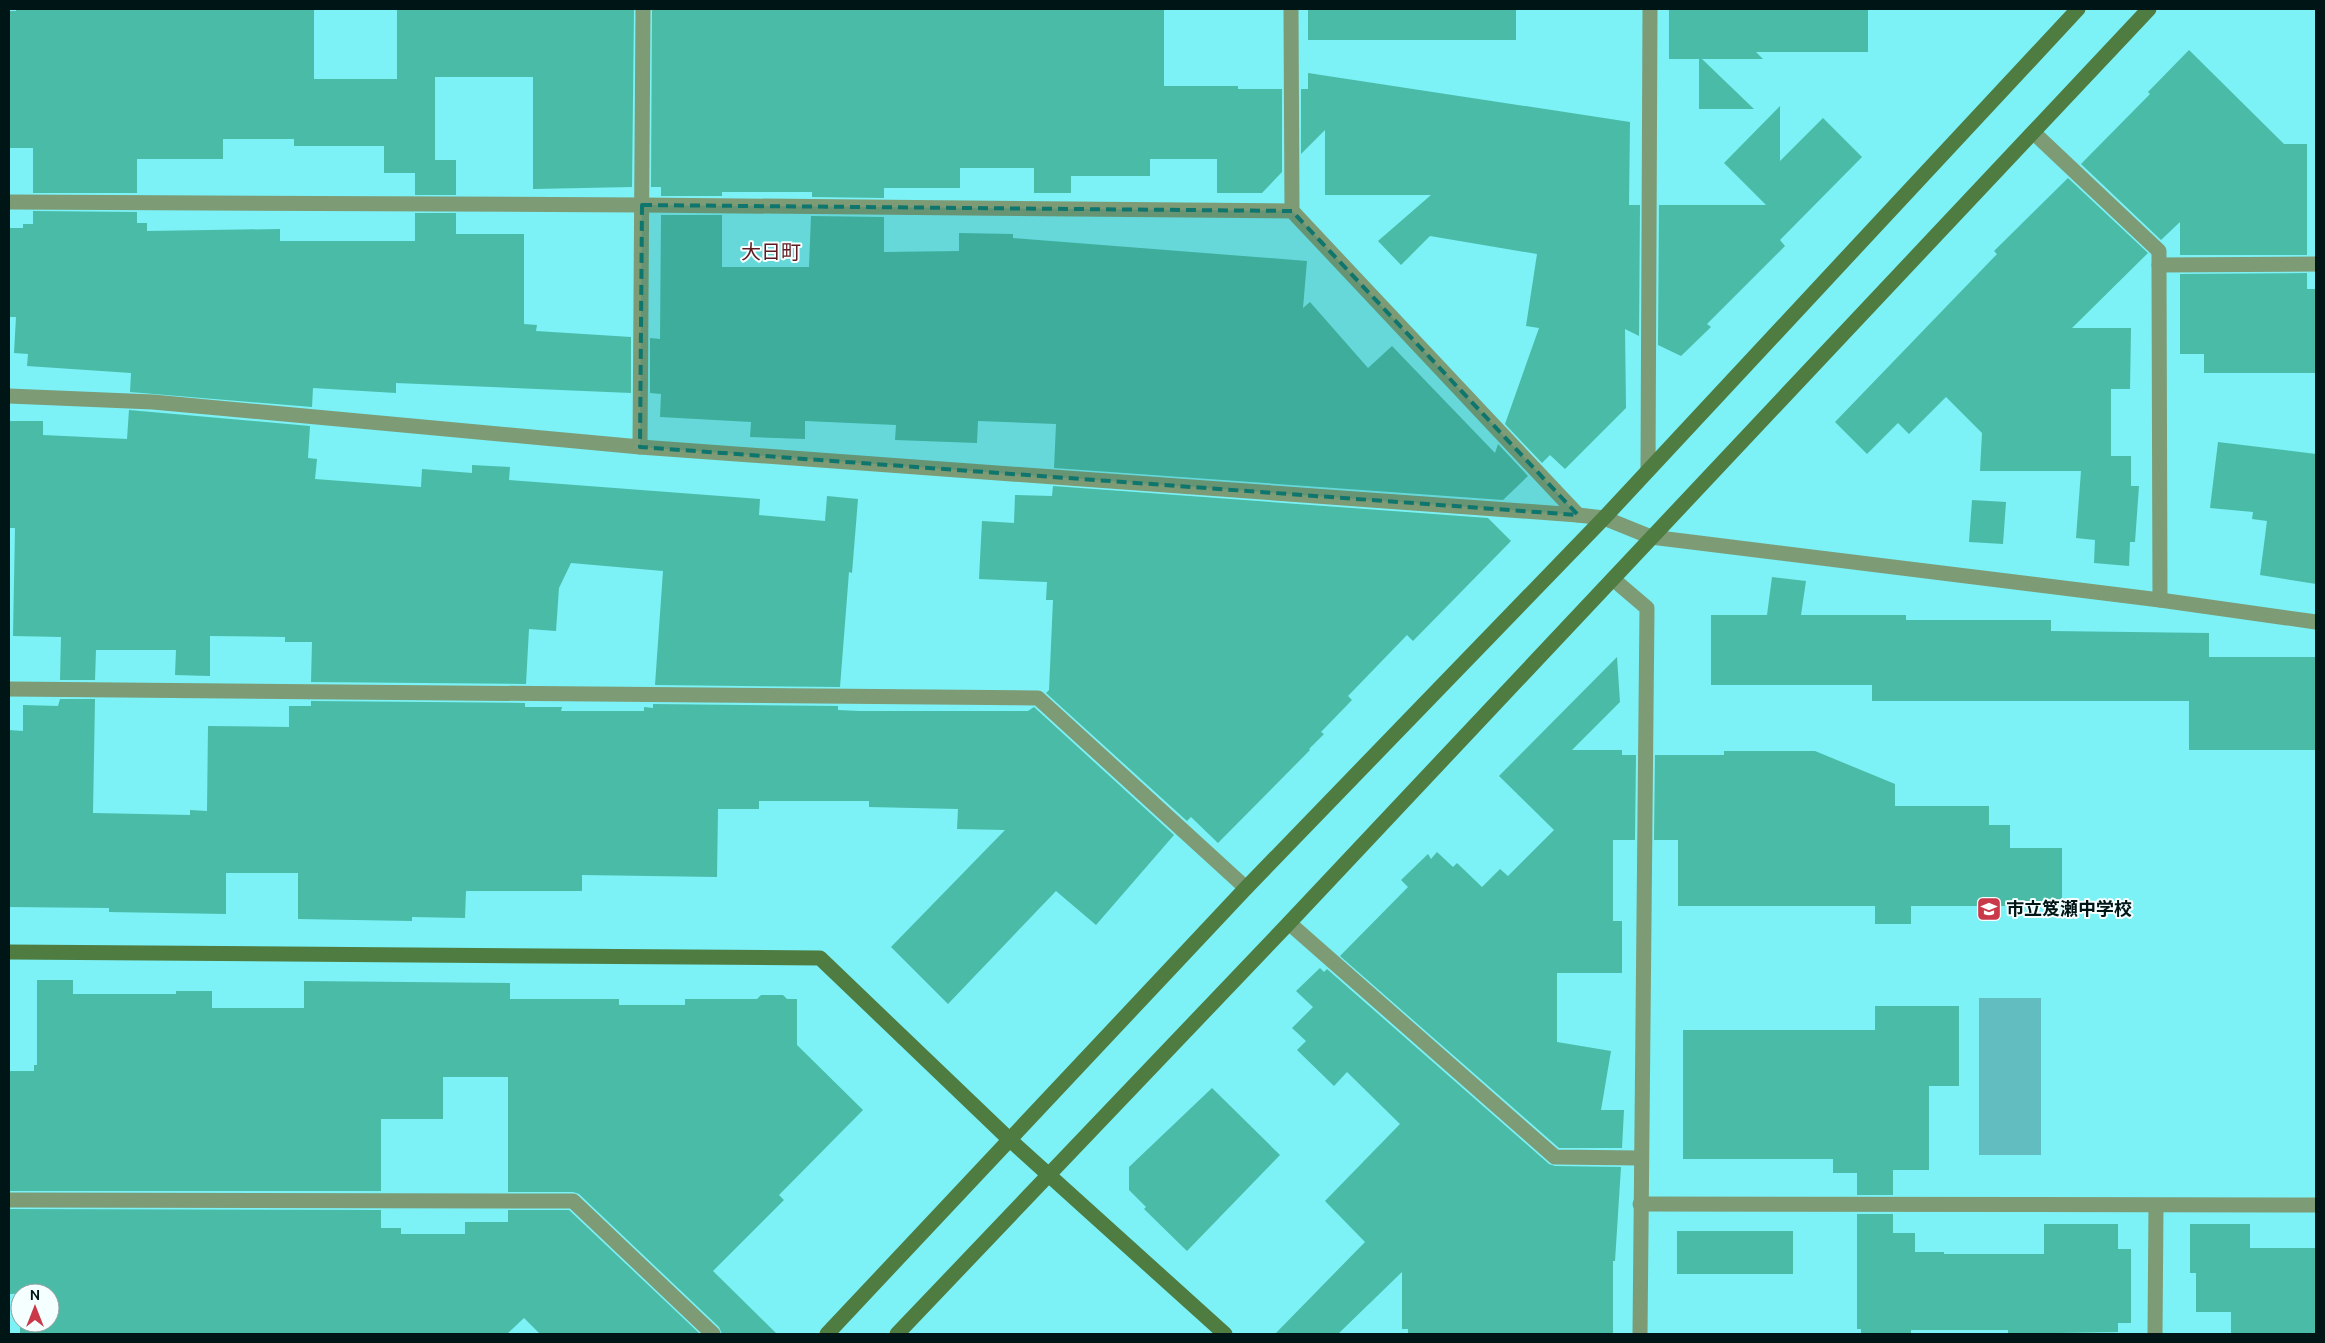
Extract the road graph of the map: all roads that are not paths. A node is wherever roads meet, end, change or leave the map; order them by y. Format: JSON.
{"nodes":[{"id":1,"x":644,"y":9,"type":"edge"},
{"id":2,"x":1291,"y":9,"type":"edge"},
{"id":3,"x":1650,"y":9,"type":"edge"},
{"id":4,"x":2078,"y":9,"type":"edge"},
{"id":5,"x":2149,"y":9,"type":"edge"},
{"id":6,"x":2034,"y":133,"type":"junction"},
{"id":7,"x":9,"y":202,"type":"edge"},
{"id":8,"x":642,"y":204,"type":"junction"},
{"id":9,"x":1292,"y":211,"type":"junction"},
{"id":10,"x":2316,"y":264,"type":"edge"},
{"id":11,"x":2159,"y":265,"type":"junction"},
{"id":12,"x":9,"y":396,"type":"edge"},
{"id":13,"x":640,"y":447,"type":"junction"},
{"id":14,"x":1648,"y":470,"type":"junction"},
{"id":15,"x":1578,"y":515,"type":"junction"},
{"id":16,"x":1604,"y":518,"type":"junction"},
{"id":17,"x":1650,"y":537,"type":"junction"},
{"id":18,"x":1614,"y":579,"type":"junction"},
{"id":19,"x":2160,"y":600,"type":"junction"},
{"id":20,"x":2316,"y":622,"type":"edge"},
{"id":21,"x":9,"y":689,"type":"edge"},
{"id":22,"x":1246,"y":888,"type":"junction"},
{"id":23,"x":1289,"y":924,"type":"junction"},
{"id":24,"x":9,"y":952,"type":"edge"},
{"id":25,"x":1010,"y":1140,"type":"junction"},
{"id":26,"x":1640,"y":1158,"type":"junction"},
{"id":27,"x":1048,"y":1174,"type":"junction"},
{"id":28,"x":9,"y":1200,"type":"edge"},
{"id":29,"x":1640,"y":1204,"type":"junction"},
{"id":30,"x":2316,"y":1205,"type":"edge"},
{"id":31,"x":2156,"y":1206,"type":"junction"},
{"id":32,"x":713,"y":1334,"type":"edge"},
{"id":33,"x":827,"y":1334,"type":"edge"},
{"id":34,"x":896,"y":1334,"type":"edge"},
{"id":35,"x":1225,"y":1334,"type":"edge"},
{"id":36,"x":1640,"y":1334,"type":"edge"},
{"id":37,"x":2155,"y":1334,"type":"edge"}],
"edges":[{"from":1,"to":8,"type":"street"},
{"from":2,"to":9,"type":"street"},
{"from":3,"to":14,"type":"street"},
{"from":4,"to":14,"type":"street"},
{"from":5,"to":6,"type":"street"},
{"from":6,"to":11,"type":"street"},
{"from":6,"to":17,"type":"street"},
{"from":7,"to":8,"type":"street"},
{"from":8,"to":9,"type":"street"},
{"from":8,"to":13,"type":"street"},
{"from":9,"to":15,"type":"street"},
{"from":10,"to":11,"type":"street"},
{"from":11,"to":19,"type":"street"},
{"from":12,"to":13,"type":"street"},
{"from":13,"to":15,"type":"street"},
{"from":14,"to":16,"type":"street"},
{"from":15,"to":16,"type":"street"},
{"from":16,"to":17,"type":"street"},
{"from":16,"to":22,"type":"street"},
{"from":17,"to":18,"type":"street"},
{"from":17,"to":19,"type":"street"},
{"from":18,"to":23,"type":"street"},
{"from":18,"to":26,"type":"street"},
{"from":19,"to":20,"type":"street"},
{"from":21,"to":22,"type":"street"},
{"from":22,"to":25,"type":"street"},
{"from":23,"to":26,"type":"street"},
{"from":23,"to":27,"type":"street"},
{"from":24,"to":25,"type":"street"},
{"from":25,"to":27,"type":"street"},
{"from":25,"to":33,"type":"street"},
{"from":26,"to":29,"type":"street"},
{"from":27,"to":34,"type":"street"},
{"from":27,"to":35,"type":"street"},
{"from":28,"to":32,"type":"street"},
{"from":29,"to":31,"type":"street"},
{"from":29,"to":36,"type":"street"},
{"from":30,"to":31,"type":"street"},
{"from":31,"to":37,"type":"street"}]}
